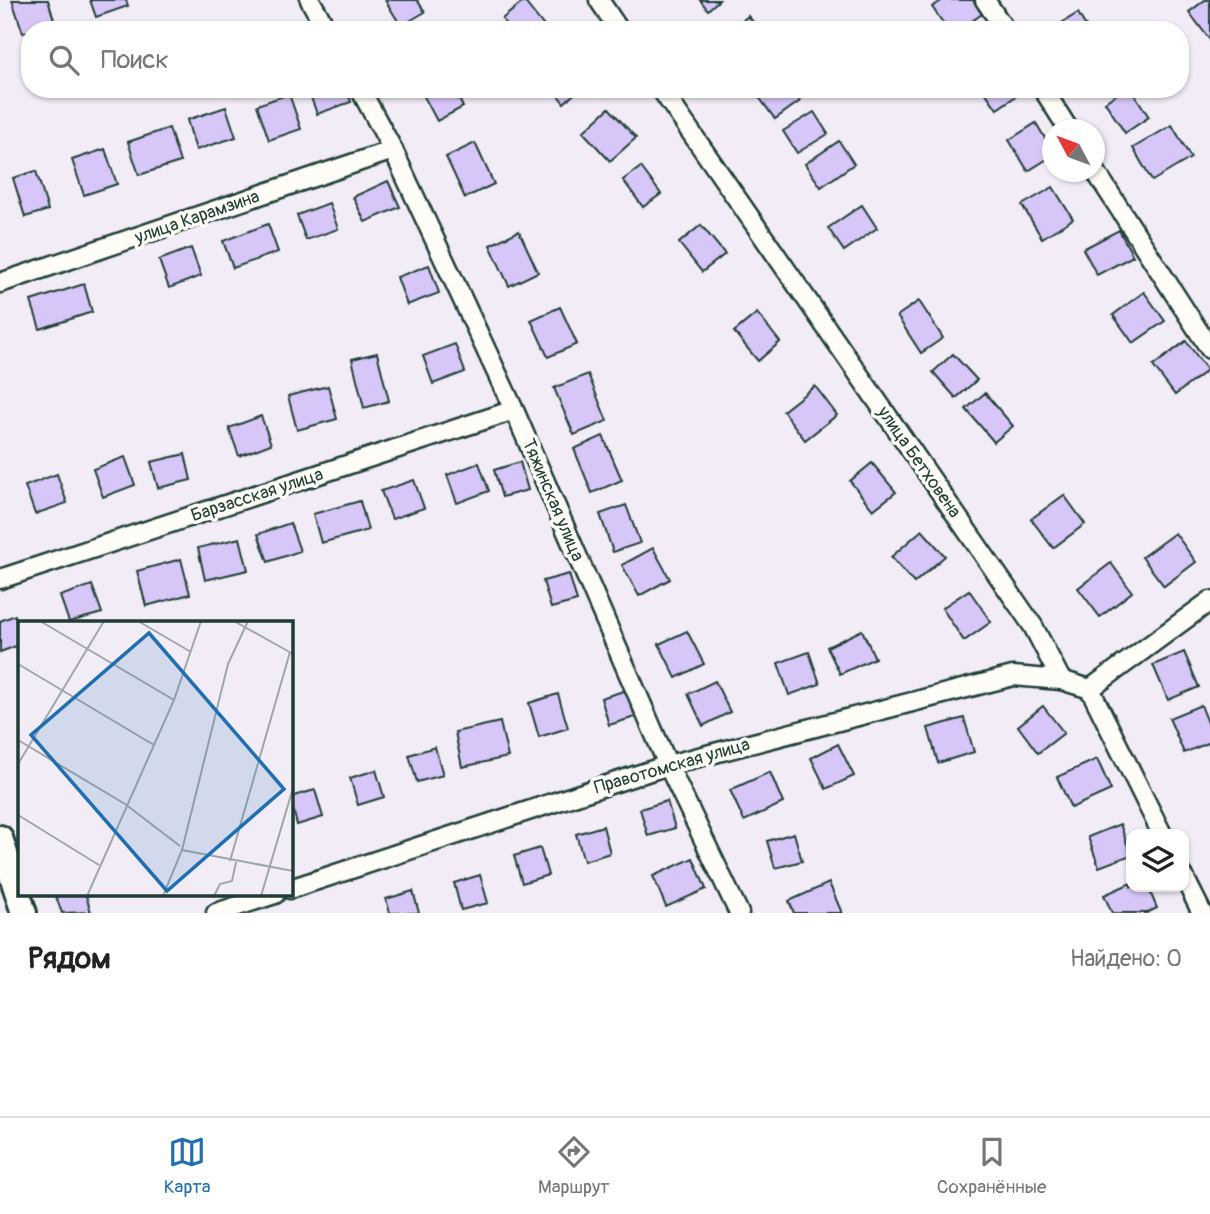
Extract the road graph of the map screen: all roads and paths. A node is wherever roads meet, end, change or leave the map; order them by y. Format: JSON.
{"nodes":[{"id":1,"x":310,"y":0,"type":"edge"},
{"id":2,"x":599,"y":0,"type":"edge"},
{"id":3,"x":985,"y":0,"type":"edge"},
{"id":4,"x":322,"y":21,"type":"edge"},
{"id":5,"x":613,"y":21,"type":"edge"},
{"id":6,"x":999,"y":21,"type":"edge"},
{"id":7,"x":365,"y":98,"type":"edge"},
{"id":8,"x":667,"y":98,"type":"edge"},
{"id":9,"x":1049,"y":98,"type":"edge"},
{"id":10,"x":1062,"y":119,"type":"edge"},
{"id":11,"x":393,"y":150,"type":"junction"},
{"id":12,"x":1102,"y":182,"type":"edge"},
{"id":13,"x":0,"y":283,"type":"edge"},
{"id":14,"x":1210,"y":349,"type":"edge"},
{"id":15,"x":514,"y":410,"type":"junction"},
{"id":16,"x":0,"y":579,"type":"edge"},
{"id":17,"x":1210,"y":601,"type":"edge"},
{"id":18,"x":1061,"y":680,"type":"junction"},
{"id":19,"x":1090,"y":689,"type":"junction"},
{"id":20,"x":668,"y":765,"type":"junction"},
{"id":21,"x":1160,"y":829,"type":"edge"},
{"id":22,"x":0,"y":838,"type":"edge"},
{"id":23,"x":292,"y":887,"type":"edge"},
{"id":24,"x":1189,"y":887,"type":"edge"},
{"id":25,"x":18,"y":894,"type":"edge"},
{"id":26,"x":18,"y":895,"type":"edge"},
{"id":27,"x":272,"y":895,"type":"edge"},
{"id":28,"x":24,"y":913,"type":"edge"},
{"id":29,"x":216,"y":913,"type":"edge"},
{"id":30,"x":739,"y":913,"type":"edge"},
{"id":31,"x":1202,"y":913,"type":"edge"}],
"edges":[{"from":1,"to":4,"type":"street"},
{"from":2,"to":5,"type":"street"},
{"from":3,"to":6,"type":"street"},
{"from":7,"to":11,"type":"street","name":"Тяжинская улица"},
{"from":8,"to":18,"type":"street","name":"улица Бетховена"},
{"from":9,"to":10,"type":"street"},
{"from":11,"to":13,"type":"street","name":"улица Карамзина"},
{"from":11,"to":15,"type":"street","name":"Тяжинская улица"},
{"from":12,"to":14,"type":"street"},
{"from":15,"to":16,"type":"street","name":"Барзасская улица"},
{"from":15,"to":20,"type":"street","name":"Тяжинская улица"},
{"from":17,"to":19,"type":"street"},
{"from":18,"to":19,"type":"street"},
{"from":18,"to":20,"type":"street","name":"Правотомская улица"},
{"from":19,"to":21,"type":"street"},
{"from":20,"to":23,"type":"street","name":"Правотомская улица"},
{"from":20,"to":30,"type":"street","name":"Тяжинская улица"},
{"from":22,"to":25,"type":"street"},
{"from":24,"to":31,"type":"street"},
{"from":26,"to":28,"type":"street"},
{"from":27,"to":29,"type":"street"}]}
